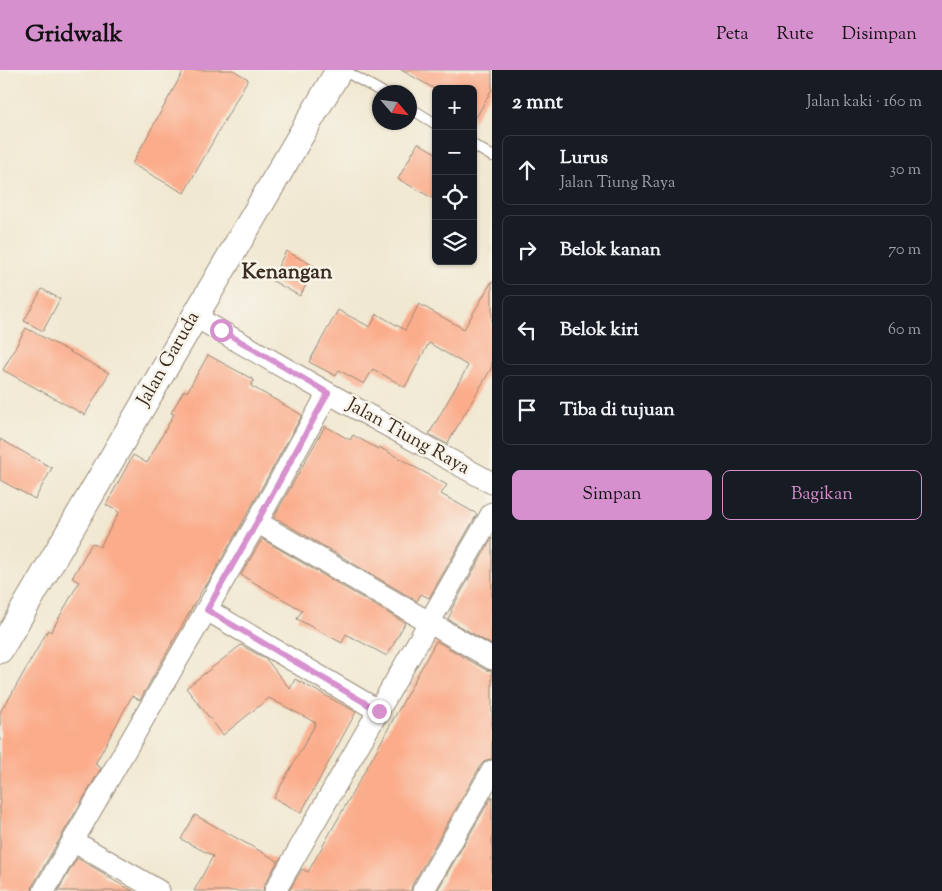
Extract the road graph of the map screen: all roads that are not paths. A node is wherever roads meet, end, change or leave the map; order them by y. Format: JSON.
{"nodes":[{"id":1,"x":339,"y":70,"type":"edge"},
{"id":2,"x":343,"y":70,"type":"edge"},
{"id":3,"x":372,"y":86,"type":"edge"},
{"id":4,"x":417,"y":112,"type":"edge"},
{"id":5,"x":432,"y":122,"type":"edge"},
{"id":6,"x":477,"y":147,"type":"edge"},
{"id":7,"x":492,"y":156,"type":"edge"},
{"id":8,"x":194,"y":316,"type":"junction"},
{"id":9,"x":328,"y":393,"type":"junction"},
{"id":10,"x":492,"y":483,"type":"edge"},
{"id":11,"x":492,"y":513,"type":"edge"},
{"id":12,"x":257,"y":522,"type":"junction"},
{"id":13,"x":207,"y":610,"type":"junction"},
{"id":14,"x":430,"y":623,"type":"junction"},
{"id":15,"x":0,"y":650,"type":"edge"},
{"id":16,"x":492,"y":659,"type":"edge"},
{"id":17,"x":379,"y":711,"type":"junction"},
{"id":18,"x":492,"y":771,"type":"edge"},
{"id":19,"x":73,"y":841,"type":"junction"},
{"id":20,"x":44,"y":891,"type":"edge"},
{"id":21,"x":159,"y":891,"type":"edge"},
{"id":22,"x":275,"y":891,"type":"edge"},
{"id":23,"x":423,"y":891,"type":"edge"}],
"edges":[{"from":1,"to":8,"type":"street","name":"Jalan Garuda"},
{"from":2,"to":3,"type":"lane"},
{"from":4,"to":5,"type":"lane"},
{"from":6,"to":7,"type":"lane"},
{"from":8,"to":9,"type":"street","name":"Jalan Tiung Raya"},
{"from":8,"to":15,"type":"street","name":"Jalan Garuda"},
{"from":9,"to":10,"type":"street","name":"Jalan Tiung Raya"},
{"from":9,"to":12,"type":"street"},
{"from":11,"to":14,"type":"street"},
{"from":12,"to":13,"type":"street"},
{"from":12,"to":14,"type":"street"},
{"from":13,"to":17,"type":"street"},
{"from":13,"to":19,"type":"street"},
{"from":14,"to":16,"type":"street"},
{"from":14,"to":17,"type":"street"},
{"from":17,"to":22,"type":"street"},
{"from":18,"to":23,"type":"street"},
{"from":19,"to":20,"type":"street"},
{"from":19,"to":21,"type":"street"}]}
